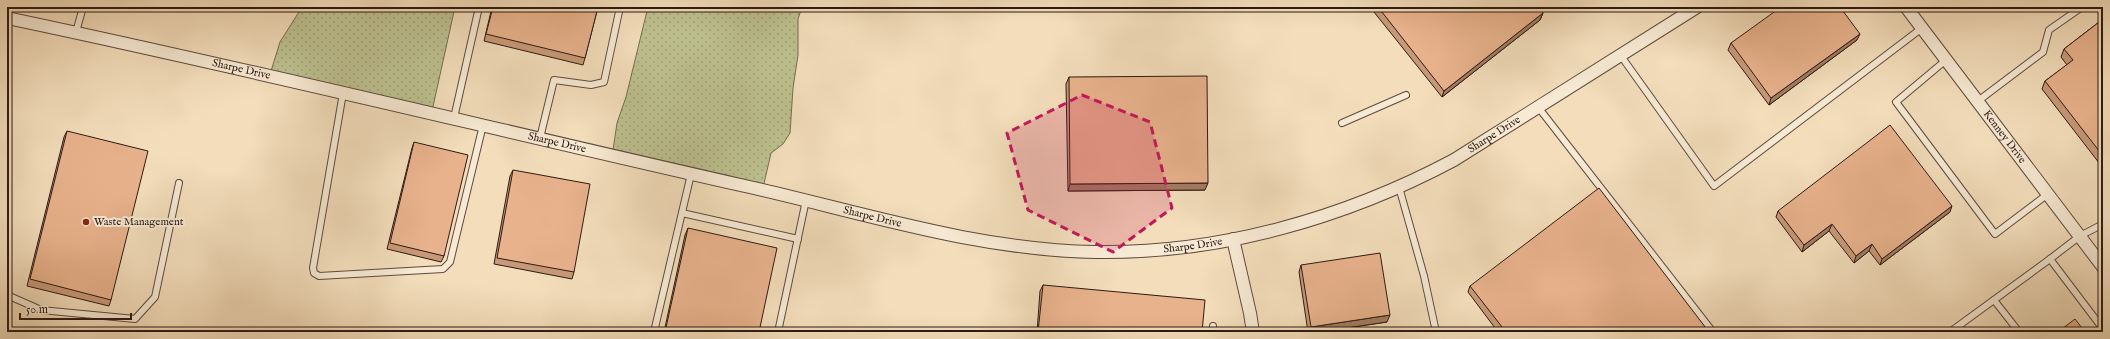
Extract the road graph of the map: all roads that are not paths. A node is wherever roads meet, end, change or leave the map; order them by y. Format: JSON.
{"nodes":[{"id":1,"x":82,"y":7,"type":"edge"},
{"id":2,"x":479,"y":7,"type":"edge"},
{"id":3,"x":620,"y":7,"type":"edge"},
{"id":4,"x":1696,"y":7,"type":"edge"},
{"id":5,"x":1906,"y":7,"type":"edge"},
{"id":6,"x":2082,"y":7,"type":"edge"},
{"id":7,"x":7,"y":18,"type":"edge"},
{"id":8,"x":1922,"y":28,"type":"junction"},
{"id":9,"x":76,"y":32,"type":"junction"},
{"id":10,"x":1621,"y":56,"type":"junction"},
{"id":11,"x":1946,"y":60,"type":"junction"},
{"id":12,"x":343,"y":93,"type":"junction"},
{"id":13,"x":1406,"y":95,"type":"dead end"},
{"id":14,"x":1978,"y":101,"type":"junction"},
{"id":15,"x":1538,"y":107,"type":"junction"},
{"id":16,"x":454,"y":118,"type":"junction"},
{"id":17,"x":1342,"y":122,"type":"dead end"},
{"id":18,"x":483,"y":125,"type":"junction"},
{"id":19,"x":540,"y":138,"type":"junction"},
{"id":20,"x":691,"y":174,"type":"junction"},
{"id":21,"x":179,"y":183,"type":"dead end"},
{"id":22,"x":1399,"y":187,"type":"junction"},
{"id":23,"x":2048,"y":194,"type":"junction"},
{"id":24,"x":806,"y":200,"type":"junction"},
{"id":25,"x":682,"y":213,"type":"junction"},
{"id":26,"x":2103,"y":224,"type":"edge"},
{"id":27,"x":2080,"y":236,"type":"junction"},
{"id":28,"x":798,"y":239,"type":"junction"},
{"id":29,"x":1233,"y":239,"type":"junction"},
{"id":30,"x":2050,"y":259,"type":"junction"},
{"id":31,"x":2102,"y":262,"type":"edge"},
{"id":32,"x":7,"y":295,"type":"edge"},
{"id":33,"x":1994,"y":300,"type":"junction"},
{"id":34,"x":2103,"y":329,"type":"edge"},
{"id":35,"x":654,"y":332,"type":"edge"},
{"id":36,"x":778,"y":332,"type":"edge"},
{"id":37,"x":1253,"y":332,"type":"edge"},
{"id":38,"x":1436,"y":332,"type":"edge"},
{"id":39,"x":1713,"y":332,"type":"edge"},
{"id":40,"x":1950,"y":332,"type":"edge"},
{"id":41,"x":2019,"y":332,"type":"edge"}],
"edges":[{"from":1,"to":9,"type":"lane"},
{"from":2,"to":16,"type":"lane"},
{"from":3,"to":19,"type":"lane"},
{"from":4,"to":10,"type":"street","name":"Sharpe Drive"},
{"from":5,"to":8,"type":"street","name":"Kenney Drive"},
{"from":6,"to":14,"type":"lane"},
{"from":7,"to":9,"type":"street","name":"Sharpe Drive"},
{"from":8,"to":10,"type":"lane"},
{"from":8,"to":11,"type":"street","name":"Kenney Drive"},
{"from":9,"to":12,"type":"street","name":"Sharpe Drive"},
{"from":10,"to":15,"type":"street","name":"Sharpe Drive"},
{"from":11,"to":14,"type":"street","name":"Kenney Drive"},
{"from":11,"to":23,"type":"lane"},
{"from":12,"to":16,"type":"street","name":"Sharpe Drive"},
{"from":12,"to":18,"type":"lane"},
{"from":13,"to":17,"type":"lane"},
{"from":14,"to":23,"type":"street","name":"Kenney Drive"},
{"from":15,"to":22,"type":"street","name":"Sharpe Drive"},
{"from":15,"to":39,"type":"lane"},
{"from":16,"to":18,"type":"street","name":"Sharpe Drive"},
{"from":18,"to":19,"type":"street","name":"Sharpe Drive"},
{"from":19,"to":20,"type":"street","name":"Sharpe Drive"},
{"from":20,"to":24,"type":"street","name":"Sharpe Drive"},
{"from":20,"to":25,"type":"lane"},
{"from":21,"to":32,"type":"lane"},
{"from":22,"to":29,"type":"street","name":"Sharpe Drive"},
{"from":22,"to":38,"type":"lane"},
{"from":23,"to":27,"type":"street","name":"Kenney Drive"},
{"from":24,"to":28,"type":"lane"},
{"from":24,"to":29,"type":"street","name":"Sharpe Drive"},
{"from":25,"to":28,"type":"lane"},
{"from":25,"to":35,"type":"lane"},
{"from":26,"to":27,"type":"lane"},
{"from":27,"to":30,"type":"lane"},
{"from":27,"to":31,"type":"street","name":"Kenney Drive"},
{"from":28,"to":36,"type":"lane"},
{"from":29,"to":37,"type":"street"},
{"from":30,"to":33,"type":"lane"},
{"from":30,"to":34,"type":"lane"},
{"from":33,"to":40,"type":"lane"},
{"from":33,"to":41,"type":"lane"}]}
